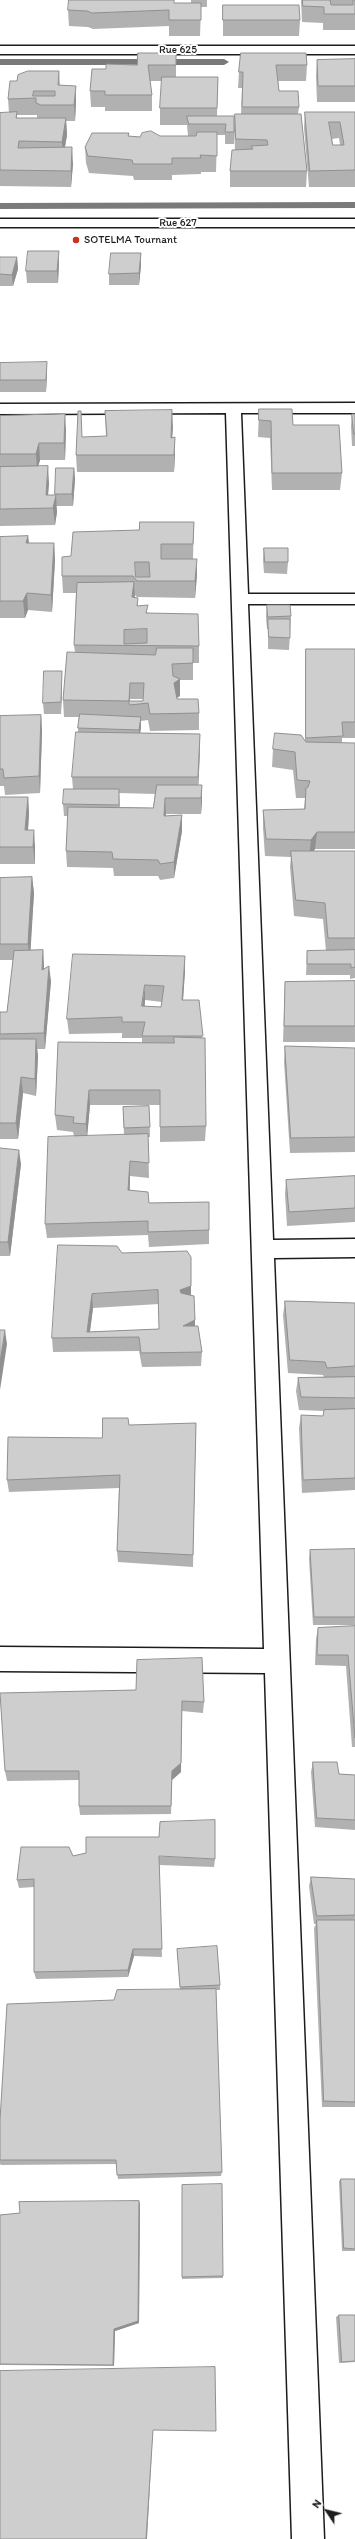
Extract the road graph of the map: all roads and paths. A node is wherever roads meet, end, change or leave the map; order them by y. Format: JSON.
{"nodes":[{"id":1,"x":0,"y":50,"type":"edge"},
{"id":2,"x":355,"y":50,"type":"edge"},
{"id":3,"x":0,"y":223,"type":"edge"},
{"id":4,"x":355,"y":223,"type":"edge"},
{"id":5,"x":0,"y":408,"type":"edge"},
{"id":6,"x":233,"y":408,"type":"junction"},
{"id":7,"x":355,"y":408,"type":"edge"},
{"id":8,"x":355,"y":599,"type":"edge"},
{"id":9,"x":240,"y":600,"type":"junction"},
{"id":10,"x":355,"y":1248,"type":"edge"},
{"id":11,"x":262,"y":1249,"type":"junction"},
{"id":12,"x":0,"y":1659,"type":"edge"},
{"id":13,"x":277,"y":1661,"type":"junction"},
{"id":14,"x":308,"y":2539,"type":"edge"}],
"edges":[{"from":1,"to":2,"type":"street","name":"Rue 625"},
{"from":3,"to":4,"type":"street","name":"Rue 627"},
{"from":5,"to":6,"type":"street"},
{"from":6,"to":7,"type":"street"},
{"from":6,"to":9,"type":"street"},
{"from":8,"to":9,"type":"street"},
{"from":9,"to":11,"type":"street"},
{"from":10,"to":11,"type":"street"},
{"from":11,"to":13,"type":"street"},
{"from":12,"to":13,"type":"street"},
{"from":13,"to":14,"type":"street"}]}
